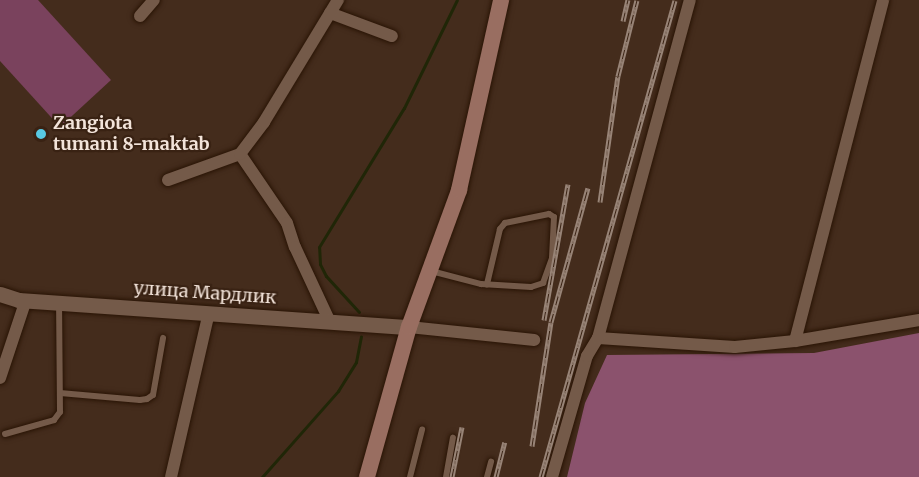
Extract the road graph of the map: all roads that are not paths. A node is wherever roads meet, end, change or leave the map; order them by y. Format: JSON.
{"nodes":[{"id":1,"x":154,"y":0,"type":"edge"},
{"id":2,"x":338,"y":0,"type":"edge"},
{"id":3,"x":501,"y":0,"type":"edge"},
{"id":4,"x":690,"y":0,"type":"edge"},
{"id":5,"x":883,"y":0,"type":"edge"},
{"id":6,"x":330,"y":13,"type":"junction"},
{"id":7,"x":140,"y":16,"type":"dead end"},
{"id":8,"x":392,"y":36,"type":"dead end"},
{"id":9,"x":240,"y":154,"type":"junction"},
{"id":10,"x":168,"y":180,"type":"dead end"},
{"id":11,"x":430,"y":271,"type":"junction"},
{"id":12,"x":487,"y":284,"type":"junction"},
{"id":13,"x":0,"y":294,"type":"edge"},
{"id":14,"x":26,"y":300,"type":"junction"},
{"id":15,"x":59,"y":303,"type":"junction"},
{"id":16,"x":209,"y":313,"type":"junction"},
{"id":17,"x":919,"y":320,"type":"edge"},
{"id":18,"x":330,"y":322,"type":"junction"},
{"id":19,"x":409,"y":327,"type":"junction"},
{"id":20,"x":163,"y":338,"type":"dead end"},
{"id":21,"x":598,"y":338,"type":"junction"},
{"id":22,"x":534,"y":340,"type":"dead end"},
{"id":23,"x":795,"y":341,"type":"junction"},
{"id":24,"x":0,"y":378,"type":"edge"},
{"id":25,"x":60,"y":393,"type":"junction"},
{"id":26,"x":422,"y":430,"type":"dead end"},
{"id":27,"x":5,"y":434,"type":"dead end"},
{"id":28,"x":453,"y":438,"type":"dead end"},
{"id":29,"x":490,"y":462,"type":"dead end"},
{"id":30,"x":171,"y":477,"type":"edge"},
{"id":31,"x":367,"y":477,"type":"edge"},
{"id":32,"x":410,"y":477,"type":"edge"},
{"id":33,"x":446,"y":477,"type":"edge"},
{"id":34,"x":487,"y":477,"type":"edge"},
{"id":35,"x":552,"y":477,"type":"edge"}],
"edges":[{"from":1,"to":7,"type":"street"},
{"from":2,"to":6,"type":"street"},
{"from":3,"to":11,"type":"main road"},
{"from":4,"to":21,"type":"street"},
{"from":5,"to":23,"type":"street"},
{"from":6,"to":8,"type":"street"},
{"from":6,"to":9,"type":"street"},
{"from":9,"to":10,"type":"street"},
{"from":9,"to":18,"type":"street"},
{"from":11,"to":12,"type":"lane"},
{"from":11,"to":19,"type":"main road"},
{"from":12,"to":12,"type":"lane"},
{"from":13,"to":14,"type":"street","name":"улица Мардлик"},
{"from":14,"to":15,"type":"street","name":"улица Мардлик"},
{"from":14,"to":24,"type":"street"},
{"from":15,"to":16,"type":"street","name":"улица Мардлик"},
{"from":15,"to":25,"type":"lane"},
{"from":16,"to":18,"type":"street","name":"улица Мардлик"},
{"from":16,"to":30,"type":"street"},
{"from":17,"to":23,"type":"street"},
{"from":18,"to":19,"type":"street","name":"улица Мардлик"},
{"from":19,"to":22,"type":"street"},
{"from":19,"to":31,"type":"main road"},
{"from":20,"to":25,"type":"lane"},
{"from":21,"to":23,"type":"street"},
{"from":21,"to":35,"type":"street"},
{"from":25,"to":27,"type":"lane"},
{"from":26,"to":32,"type":"lane"},
{"from":28,"to":33,"type":"lane"},
{"from":29,"to":34,"type":"lane"}]}
